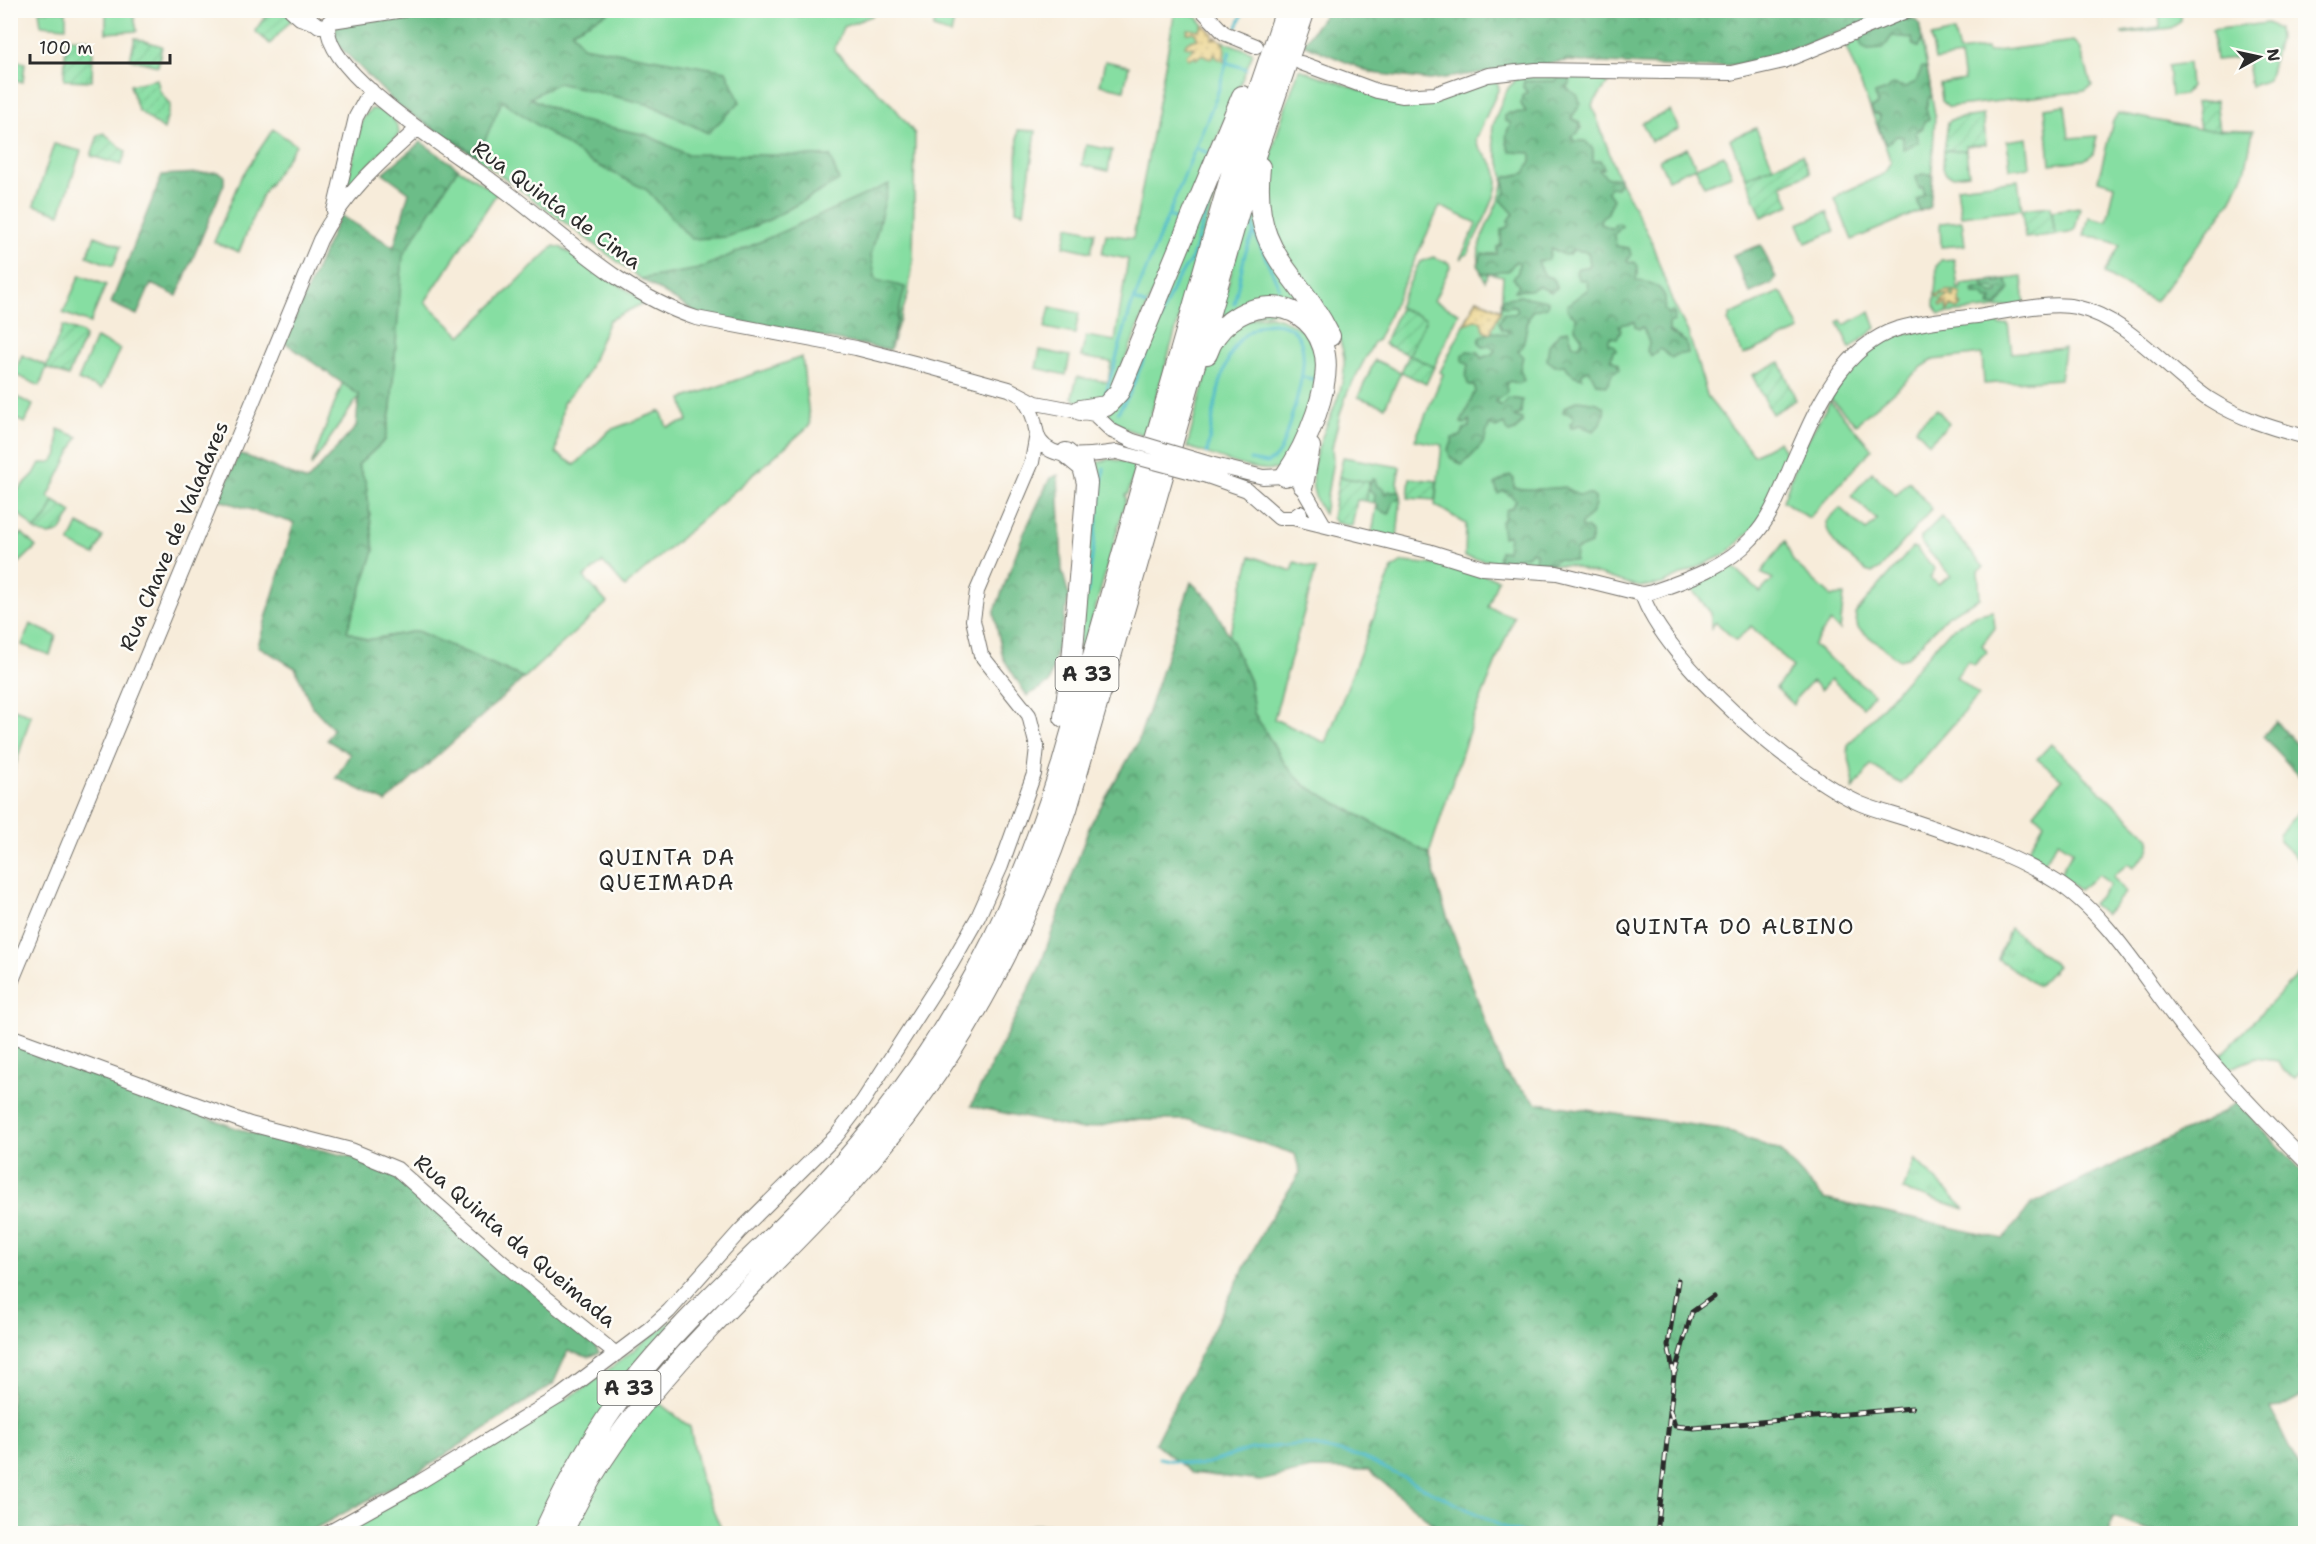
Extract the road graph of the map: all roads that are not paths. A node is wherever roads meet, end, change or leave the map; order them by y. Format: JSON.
{"nodes":[{"id":1,"x":291,"y":10,"type":"edge"},
{"id":2,"x":352,"y":10,"type":"edge"},
{"id":3,"x":404,"y":10,"type":"edge"},
{"id":4,"x":1278,"y":10,"type":"edge"},
{"id":5,"x":1286,"y":10,"type":"edge"},
{"id":6,"x":1305,"y":10,"type":"edge"},
{"id":7,"x":1908,"y":10,"type":"edge"},
{"id":8,"x":1202,"y":11,"type":"edge"},
{"id":9,"x":382,"y":14,"type":"junction"},
{"id":10,"x":332,"y":18,"type":"edge"},
{"id":11,"x":312,"y":19,"type":"edge"},
{"id":12,"x":1256,"y":46,"type":"dead end"},
{"id":13,"x":339,"y":56,"type":"junction"},
{"id":14,"x":1301,"y":63,"type":"dead end"},
{"id":15,"x":1280,"y":78,"type":"junction"},
{"id":16,"x":371,"y":90,"type":"junction"},
{"id":17,"x":417,"y":129,"type":"junction"},
{"id":18,"x":334,"y":213,"type":"junction"},
{"id":19,"x":1023,"y":397,"type":"junction"},
{"id":20,"x":1058,"y":406,"type":"junction"},
{"id":21,"x":1080,"y":410,"type":"junction"},
{"id":22,"x":1108,"y":426,"type":"junction"},
{"id":23,"x":1036,"y":431,"type":"junction"},
{"id":24,"x":2306,"y":437,"type":"edge"},
{"id":25,"x":1064,"y":453,"type":"junction"},
{"id":26,"x":1099,"y":453,"type":"junction"},
{"id":27,"x":1031,"y":465,"type":"junction"},
{"id":28,"x":1208,"y":470,"type":"junction"},
{"id":29,"x":1281,"y":477,"type":"junction"},
{"id":30,"x":1305,"y":490,"type":"junction"},
{"id":31,"x":1264,"y":504,"type":"junction"},
{"id":32,"x":1293,"y":518,"type":"junction"},
{"id":33,"x":1323,"y":525,"type":"junction"},
{"id":34,"x":1642,"y":594,"type":"junction"},
{"id":35,"x":1095,"y":715,"type":"junction"},
{"id":36,"x":10,"y":986,"type":"edge"},
{"id":37,"x":10,"y":1036,"type":"edge"},
{"id":38,"x":908,"y":1084,"type":"junction"},
{"id":39,"x":2306,"y":1162,"type":"edge"},
{"id":40,"x":616,"y":1354,"type":"junction"},
{"id":41,"x":326,"y":1533,"type":"edge"},
{"id":42,"x":543,"y":1533,"type":"edge"},
{"id":43,"x":562,"y":1533,"type":"edge"}],
"edges":[{"from":1,"to":11,"type":"street","name":"Rua Quinta de Cima"},
{"from":2,"to":9,"type":"street"},
{"from":3,"to":9,"type":"street"},
{"from":4,"to":21,"type":"highway"},
{"from":5,"to":38,"type":"highway","number":"A 33"},
{"from":6,"to":15,"type":"highway","number":"A 33"},
{"from":7,"to":14,"type":"street"},
{"from":8,"to":12,"type":"street"},
{"from":9,"to":10,"type":"street"},
{"from":10,"to":11,"type":"street"},
{"from":10,"to":13,"type":"street","name":"Rua Quinta de Cima"},
{"from":11,"to":13,"type":"street","name":"Rua Quinta de Cima"},
{"from":13,"to":16,"type":"street","name":"Rua Quinta de Cima"},
{"from":15,"to":30,"type":"highway"},
{"from":15,"to":35,"type":"highway","number":"A 33"},
{"from":16,"to":17,"type":"street","name":"Rua Quinta de Cima"},
{"from":16,"to":18,"type":"street"},
{"from":17,"to":18,"type":"street","name":"Rua Chave de Valadares"},
{"from":17,"to":19,"type":"street","name":"Rua Quinta de Cima"},
{"from":18,"to":36,"type":"street","name":"Rua Chave de Valadares"},
{"from":19,"to":20,"type":"street","name":"Rua Quinta de Cima"},
{"from":19,"to":23,"type":"street"},
{"from":20,"to":21,"type":"street"},
{"from":20,"to":23,"type":"street"},
{"from":21,"to":22,"type":"street"},
{"from":22,"to":26,"type":"street"},
{"from":22,"to":28,"type":"street","bridge":true},
{"from":23,"to":25,"type":"street"},
{"from":23,"to":27,"type":"street"},
{"from":24,"to":34,"type":"street"},
{"from":25,"to":26,"type":"street"},
{"from":25,"to":27,"type":"street"},
{"from":25,"to":38,"type":"highway"},
{"from":26,"to":28,"type":"street","bridge":true},
{"from":27,"to":40,"type":"street"},
{"from":28,"to":29,"type":"street"},
{"from":28,"to":31,"type":"street"},
{"from":29,"to":30,"type":"street"},
{"from":29,"to":31,"type":"street"},
{"from":29,"to":35,"type":"highway"},
{"from":30,"to":32,"type":"street"},
{"from":30,"to":33,"type":"street"},
{"from":31,"to":32,"type":"street"},
{"from":32,"to":33,"type":"street"},
{"from":33,"to":34,"type":"street"},
{"from":34,"to":39,"type":"street"},
{"from":35,"to":43,"type":"highway","number":"A 33"},
{"from":37,"to":40,"type":"street","name":"Rua Quinta da Queimada"},
{"from":38,"to":42,"type":"highway","number":"A 33"},
{"from":40,"to":41,"type":"street"}]}
